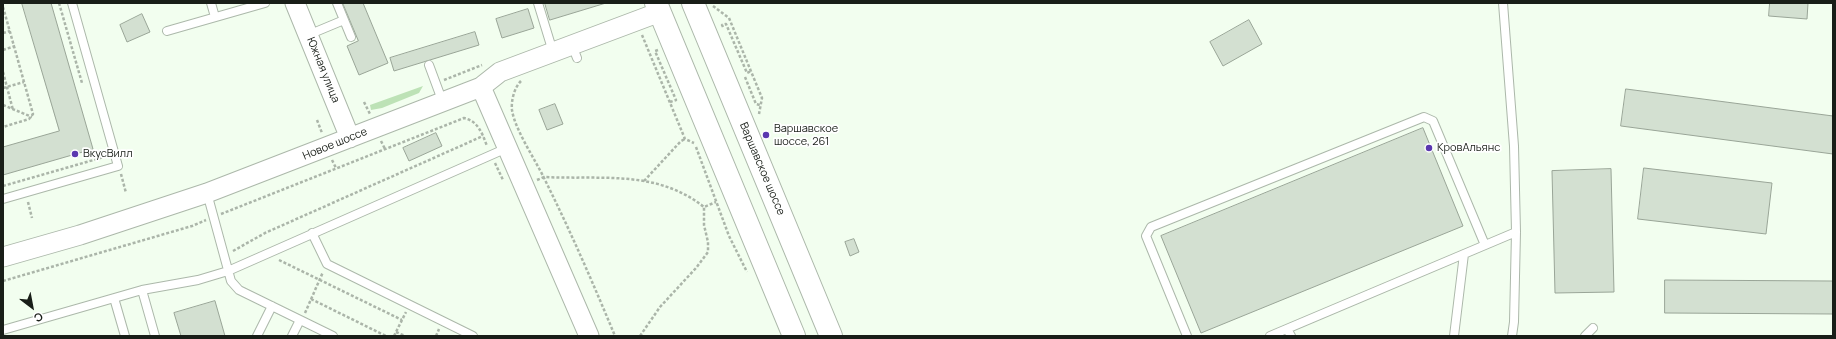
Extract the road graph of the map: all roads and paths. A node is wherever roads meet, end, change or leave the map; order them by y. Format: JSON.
{"nodes":[{"id":1,"x":59,"y":3,"type":"edge"},
{"id":2,"x":72,"y":3,"type":"edge"},
{"id":3,"x":211,"y":3,"type":"edge"},
{"id":4,"x":265,"y":3,"type":"edge"},
{"id":5,"x":295,"y":3,"type":"edge"},
{"id":6,"x":337,"y":3,"type":"edge"},
{"id":7,"x":538,"y":3,"type":"edge"},
{"id":8,"x":693,"y":3,"type":"edge"},
{"id":9,"x":710,"y":3,"type":"edge"},
{"id":10,"x":1503,"y":3,"type":"edge"},
{"id":11,"x":247,"y":5,"type":"edge"},
{"id":12,"x":3,"y":7,"type":"edge"},
{"id":13,"x":658,"y":8,"type":"edge"},
{"id":14,"x":215,"y":17,"type":"junction"},
{"id":15,"x":344,"y":20,"type":"junction"},
{"id":16,"x":640,"y":29,"type":"dead end"},
{"id":17,"x":10,"y":31,"type":"junction"},
{"id":18,"x":167,"y":31,"type":"dead end"},
{"id":19,"x":3,"y":33,"type":"edge"},
{"id":20,"x":308,"y":35,"type":"junction"},
{"id":21,"x":351,"y":37,"type":"dead end"},
{"id":22,"x":730,"y":45,"type":"dead end"},
{"id":23,"x":15,"y":46,"type":"junction"},
{"id":24,"x":3,"y":50,"type":"edge"},
{"id":25,"x":553,"y":52,"type":"junction"},
{"id":26,"x":430,"y":65,"type":"dead end"},
{"id":27,"x":750,"y":71,"type":"junction"},
{"id":28,"x":3,"y":72,"type":"edge"},
{"id":29,"x":745,"y":77,"type":"dead end"},
{"id":30,"x":523,"y":79,"type":"dead end"},
{"id":31,"x":24,"y":82,"type":"junction"},
{"id":32,"x":83,"y":84,"type":"dead end"},
{"id":33,"x":7,"y":87,"type":"junction"},
{"id":34,"x":481,"y":87,"type":"junction"},
{"id":35,"x":3,"y":88,"type":"edge"},
{"id":36,"x":442,"y":100,"type":"junction"},
{"id":37,"x":676,"y":100,"type":"dead end"},
{"id":38,"x":670,"y":102,"type":"junction"},
{"id":39,"x":760,"y":105,"type":"junction"},
{"id":40,"x":3,"y":106,"type":"edge"},
{"id":41,"x":14,"y":110,"type":"junction"},
{"id":42,"x":32,"y":116,"type":"junction"},
{"id":43,"x":761,"y":120,"type":"dead end"},
{"id":44,"x":3,"y":127,"type":"edge"},
{"id":45,"x":483,"y":136,"type":"junction"},
{"id":46,"x":350,"y":138,"type":"junction"},
{"id":47,"x":685,"y":139,"type":"junction"},
{"id":48,"x":102,"y":150,"type":"dead end"},
{"id":49,"x":499,"y":151,"type":"junction"},
{"id":50,"x":118,"y":166,"type":"junction"},
{"id":51,"x":544,"y":177,"type":"junction"},
{"id":52,"x":644,"y":181,"type":"junction"},
{"id":53,"x":523,"y":184,"type":"junction"},
{"id":54,"x":3,"y":186,"type":"edge"},
{"id":55,"x":25,"y":192,"type":"junction"},
{"id":56,"x":126,"y":193,"type":"dead end"},
{"id":57,"x":207,"y":193,"type":"junction"},
{"id":58,"x":3,"y":199,"type":"edge"},
{"id":59,"x":716,"y":202,"type":"junction"},
{"id":60,"x":704,"y":207,"type":"junction"},
{"id":61,"x":213,"y":217,"type":"junction"},
{"id":62,"x":32,"y":218,"type":"dead end"},
{"id":63,"x":1516,"y":232,"type":"junction"},
{"id":64,"x":312,"y":233,"type":"junction"},
{"id":65,"x":1485,"y":245,"type":"junction"},
{"id":66,"x":266,"y":253,"type":"junction"},
{"id":67,"x":1464,"y":254,"type":"junction"},
{"id":68,"x":224,"y":256,"type":"junction"},
{"id":69,"x":3,"y":257,"type":"edge"},
{"id":70,"x":327,"y":264,"type":"junction"},
{"id":71,"x":228,"y":271,"type":"junction"},
{"id":72,"x":750,"y":277,"type":"dead end"},
{"id":73,"x":320,"y":280,"type":"junction"},
{"id":74,"x":3,"y":281,"type":"edge"},
{"id":75,"x":142,"y":290,"type":"junction"},
{"id":76,"x":114,"y":298,"type":"junction"},
{"id":77,"x":311,"y":299,"type":"junction"},
{"id":78,"x":410,"y":305,"type":"junction"},
{"id":79,"x":272,"y":306,"type":"junction"},
{"id":80,"x":300,"y":320,"type":"junction"},
{"id":81,"x":402,"y":320,"type":"junction"},
{"id":82,"x":1593,"y":328,"type":"dead end"},
{"id":83,"x":3,"y":330,"type":"edge"},
{"id":84,"x":396,"y":332,"type":"junction"},
{"id":85,"x":1289,"y":332,"type":"edge"},
{"id":86,"x":125,"y":336,"type":"edge"},
{"id":87,"x":155,"y":336,"type":"edge"},
{"id":88,"x":257,"y":336,"type":"edge"},
{"id":89,"x":292,"y":336,"type":"edge"},
{"id":90,"x":333,"y":336,"type":"edge"},
{"id":91,"x":386,"y":336,"type":"edge"},
{"id":92,"x":394,"y":336,"type":"edge"},
{"id":93,"x":405,"y":336,"type":"edge"},
{"id":94,"x":473,"y":336,"type":"edge"},
{"id":95,"x":589,"y":336,"type":"edge"},
{"id":96,"x":615,"y":336,"type":"edge"},
{"id":97,"x":640,"y":336,"type":"edge"},
{"id":98,"x":794,"y":336,"type":"edge"},
{"id":99,"x":831,"y":336,"type":"edge"},
{"id":100,"x":1186,"y":336,"type":"edge"},
{"id":101,"x":1270,"y":336,"type":"edge"},
{"id":102,"x":1454,"y":336,"type":"edge"},
{"id":103,"x":1512,"y":336,"type":"edge"},
{"id":104,"x":1585,"y":336,"type":"edge"}],
"edges":[{"from":1,"to":32,"type":"path"},
{"from":2,"to":50,"type":"lane"},
{"from":3,"to":14,"type":"lane"},
{"from":4,"to":11,"type":"lane"},
{"from":5,"to":20,"type":"street","name":"Южная улица"},
{"from":6,"to":15,"type":"lane"},
{"from":7,"to":25,"type":"lane"},
{"from":8,"to":99,"type":"main road","name":"Варшавское шоссе"},
{"from":9,"to":27,"type":"path"},
{"from":10,"to":63,"type":"lane"},
{"from":11,"to":14,"type":"lane"},
{"from":12,"to":17,"type":"path"},
{"from":13,"to":25,"type":"street","name":"Новое шоссе"},
{"from":13,"to":98,"type":"main road"},
{"from":14,"to":18,"type":"lane"},
{"from":15,"to":20,"type":"lane"},
{"from":15,"to":21,"type":"lane"},
{"from":16,"to":38,"type":"path"},
{"from":17,"to":19,"type":"path"},
{"from":17,"to":23,"type":"path"},
{"from":20,"to":46,"type":"street","name":"Южная улица"},
{"from":22,"to":27,"type":"path"},
{"from":23,"to":24,"type":"path"},
{"from":23,"to":31,"type":"path"},
{"from":25,"to":34,"type":"street","name":"Новое шоссе"},
{"from":26,"to":36,"type":"lane"},
{"from":27,"to":39,"type":"path"},
{"from":28,"to":33,"type":"path"},
{"from":29,"to":39,"type":"path"},
{"from":30,"to":51,"type":"path"},
{"from":31,"to":33,"type":"path"},
{"from":31,"to":42,"type":"path"},
{"from":33,"to":35,"type":"path"},
{"from":33,"to":41,"type":"path"},
{"from":34,"to":36,"type":"street","name":"Новое шоссе"},
{"from":34,"to":49,"type":"street"},
{"from":36,"to":46,"type":"street","name":"Новое шоссе"},
{"from":37,"to":38,"type":"path"},
{"from":38,"to":47,"type":"path"},
{"from":39,"to":43,"type":"path"},
{"from":40,"to":41,"type":"path"},
{"from":41,"to":42,"type":"path"},
{"from":42,"to":44,"type":"path"},
{"from":45,"to":49,"type":"path"},
{"from":45,"to":61,"type":"path"},
{"from":45,"to":68,"type":"path"},
{"from":46,"to":57,"type":"street","name":"Новое шоссе"},
{"from":47,"to":52,"type":"path"},
{"from":47,"to":59,"type":"path"},
{"from":48,"to":54,"type":"path"},
{"from":49,"to":53,"type":"street"},
{"from":49,"to":53,"type":"path"},
{"from":49,"to":64,"type":"lane"},
{"from":50,"to":55,"type":"lane"},
{"from":50,"to":56,"type":"path"},
{"from":51,"to":52,"type":"path"},
{"from":51,"to":53,"type":"path"},
{"from":51,"to":96,"type":"path"},
{"from":52,"to":60,"type":"path"},
{"from":53,"to":95,"type":"street"},
{"from":55,"to":58,"type":"lane"},
{"from":55,"to":62,"type":"path"},
{"from":57,"to":61,"type":"lane"},
{"from":57,"to":69,"type":"street","name":"Новое шоссе"},
{"from":59,"to":60,"type":"path"},
{"from":59,"to":72,"type":"path"},
{"from":60,"to":97,"type":"path"},
{"from":61,"to":68,"type":"lane"},
{"from":61,"to":74,"type":"path"},
{"from":63,"to":65,"type":"lane"},
{"from":63,"to":103,"type":"lane"},
{"from":64,"to":66,"type":"lane"},
{"from":64,"to":70,"type":"lane"},
{"from":65,"to":67,"type":"lane"},
{"from":65,"to":100,"type":"lane"},
{"from":66,"to":71,"type":"lane"},
{"from":66,"to":73,"type":"path"},
{"from":67,"to":85,"type":"lane"},
{"from":67,"to":102,"type":"lane"},
{"from":68,"to":71,"type":"lane"},
{"from":70,"to":73,"type":"path"},
{"from":70,"to":78,"type":"lane"},
{"from":71,"to":75,"type":"lane"},
{"from":71,"to":79,"type":"lane"},
{"from":73,"to":77,"type":"path"},
{"from":73,"to":81,"type":"path"},
{"from":75,"to":76,"type":"lane"},
{"from":75,"to":87,"type":"lane"},
{"from":76,"to":83,"type":"lane"},
{"from":76,"to":86,"type":"lane"},
{"from":77,"to":80,"type":"path"},
{"from":77,"to":91,"type":"path"},
{"from":78,"to":81,"type":"path"},
{"from":78,"to":94,"type":"lane"},
{"from":79,"to":80,"type":"lane"},
{"from":79,"to":88,"type":"lane"},
{"from":80,"to":89,"type":"lane"},
{"from":80,"to":90,"type":"lane"},
{"from":81,"to":84,"type":"path"},
{"from":82,"to":104,"type":"lane"},
{"from":84,"to":92,"type":"path"},
{"from":84,"to":93,"type":"path"},
{"from":85,"to":101,"type":"lane"}]}
